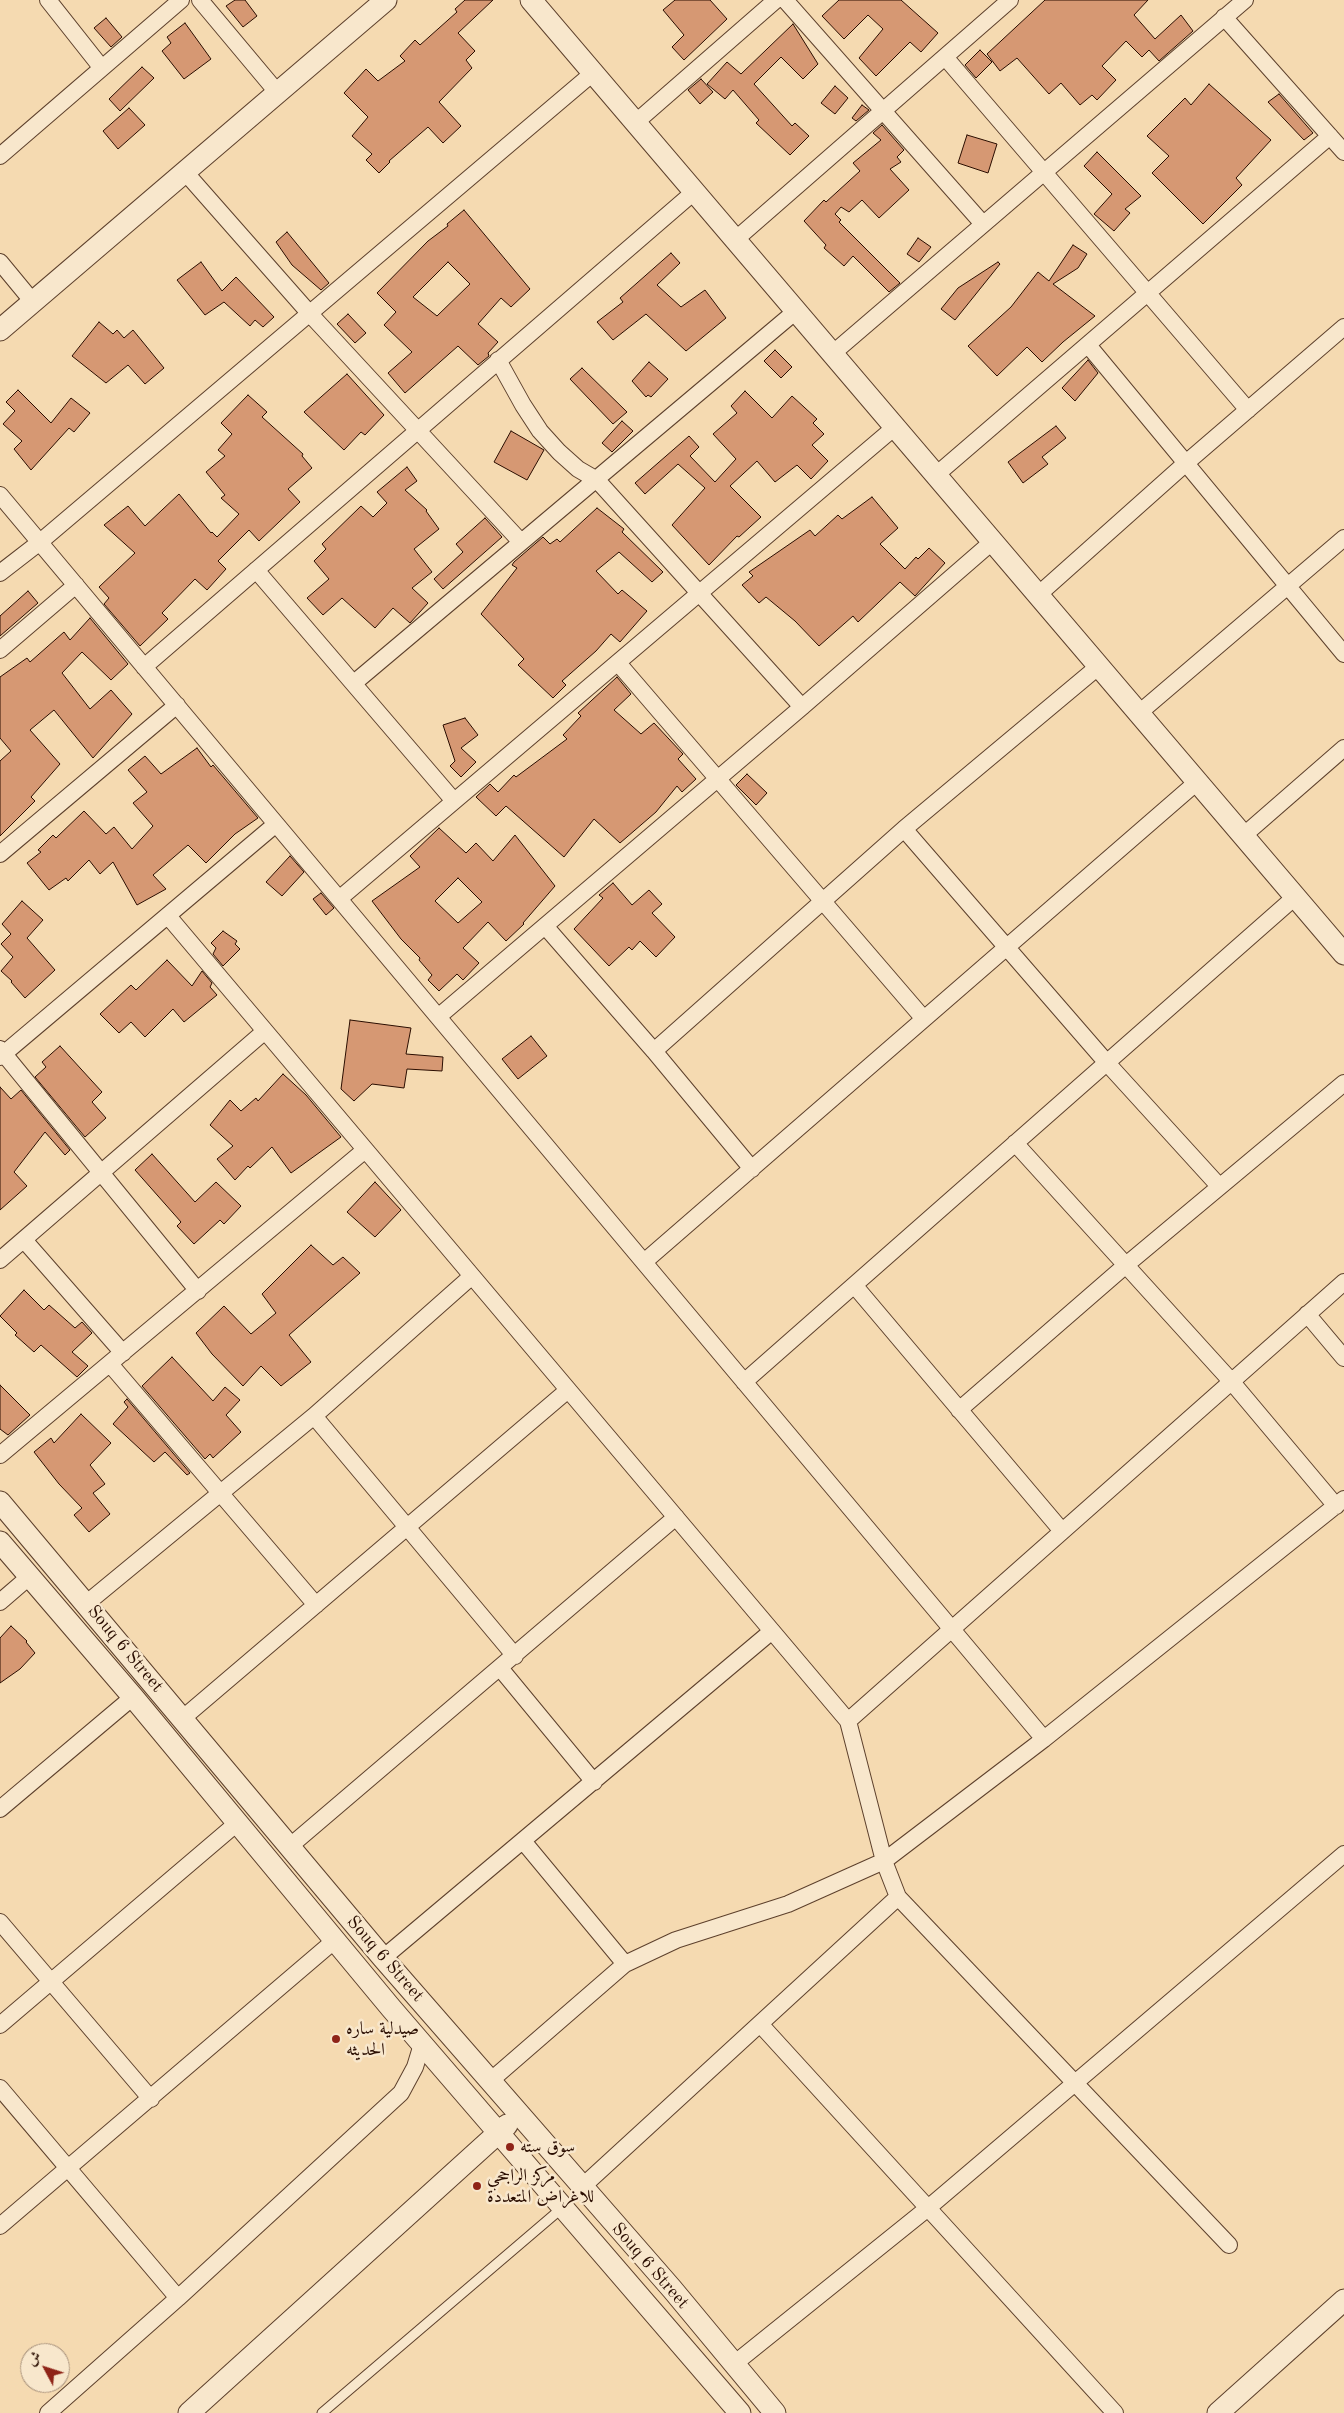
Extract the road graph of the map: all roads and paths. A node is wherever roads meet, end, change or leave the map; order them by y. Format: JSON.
{"nodes":[{"id":1,"x":48,"y":0,"type":"edge"},
{"id":2,"x":181,"y":0,"type":"edge"},
{"id":3,"x":200,"y":0,"type":"edge"},
{"id":4,"x":386,"y":0,"type":"edge"},
{"id":5,"x":531,"y":0,"type":"edge"},
{"id":6,"x":776,"y":0,"type":"edge"},
{"id":7,"x":785,"y":0,"type":"edge"},
{"id":8,"x":1010,"y":0,"type":"edge"},
{"id":9,"x":1244,"y":0,"type":"edge"},
{"id":10,"x":1224,"y":17,"type":"junction"},
{"id":11,"x":945,"y":57,"type":"junction"},
{"id":12,"x":101,"y":67,"type":"junction"},
{"id":13,"x":593,"y":73,"type":"junction"},
{"id":14,"x":277,"y":92,"type":"junction"},
{"id":15,"x":883,"y":111,"type":"junction"},
{"id":16,"x":635,"y":123,"type":"junction"},
{"id":17,"x":1330,"y":136,"type":"junction"},
{"id":18,"x":1344,"y":152,"type":"edge"},
{"id":19,"x":0,"y":156,"type":"edge"},
{"id":20,"x":185,"y":172,"type":"junction"},
{"id":21,"x":1044,"y":172,"type":"junction"},
{"id":22,"x":694,"y":192,"type":"junction"},
{"id":23,"x":983,"y":224,"type":"junction"},
{"id":24,"x":735,"y":240,"type":"junction"},
{"id":25,"x":0,"y":262,"type":"edge"},
{"id":26,"x":1148,"y":293,"type":"junction"},
{"id":27,"x":33,"y":302,"type":"junction"},
{"id":28,"x":796,"y":311,"type":"junction"},
{"id":29,"x":310,"y":314,"type":"junction"},
{"id":30,"x":1344,"y":327,"type":"edge"},
{"id":31,"x":0,"y":330,"type":"edge"},
{"id":32,"x":1088,"y":345,"type":"junction"},
{"id":33,"x":832,"y":354,"type":"junction"},
{"id":34,"x":498,"y":360,"type":"junction"},
{"id":35,"x":1248,"y":410,"type":"junction"},
{"id":36,"x":895,"y":427,"type":"junction"},
{"id":37,"x":418,"y":429,"type":"junction"},
{"id":38,"x":1186,"y":463,"type":"junction"},
{"id":39,"x":936,"y":475,"type":"junction"},
{"id":40,"x":597,"y":480,"type":"junction"},
{"id":41,"x":0,"y":495,"type":"edge"},
{"id":42,"x":1344,"y":538,"type":"edge"},
{"id":43,"x":40,"y":542,"type":"junction"},
{"id":44,"x":521,"y":542,"type":"junction"},
{"id":45,"x":992,"y":542,"type":"junction"},
{"id":46,"x":256,"y":570,"type":"junction"},
{"id":47,"x":0,"y":573,"type":"edge"},
{"id":48,"x":76,"y":585,"type":"junction"},
{"id":49,"x":1287,"y":586,"type":"junction"},
{"id":50,"x":700,"y":593,"type":"junction"},
{"id":51,"x":1038,"y":595,"type":"junction"},
{"id":52,"x":0,"y":650,"type":"edge"},
{"id":53,"x":1344,"y":654,"type":"edge"},
{"id":54,"x":618,"y":663,"type":"junction"},
{"id":55,"x":1099,"y":666,"type":"junction"},
{"id":56,"x":144,"y":667,"type":"junction"},
{"id":57,"x":354,"y":683,"type":"junction"},
{"id":58,"x":176,"y":705,"type":"junction"},
{"id":59,"x":802,"y":707,"type":"junction"},
{"id":60,"x":1139,"y":713,"type":"junction"},
{"id":61,"x":1344,"y":748,"type":"edge"},
{"id":62,"x":718,"y":779,"type":"junction"},
{"id":63,"x":1198,"y":782,"type":"junction"},
{"id":64,"x":454,"y":801,"type":"junction"},
{"id":65,"x":276,"y":824,"type":"junction"},
{"id":66,"x":904,"y":829,"type":"junction"},
{"id":67,"x":1243,"y":836,"type":"junction"},
{"id":68,"x":0,"y":854,"type":"edge"},
{"id":69,"x":1295,"y":897,"type":"junction"},
{"id":70,"x":339,"y":899,"type":"junction"},
{"id":71,"x":823,"y":903,"type":"junction"},
{"id":72,"x":168,"y":916,"type":"junction"},
{"id":73,"x":545,"y":926,"type":"junction"},
{"id":74,"x":1007,"y":947,"type":"junction"},
{"id":75,"x":1344,"y":954,"type":"edge"},
{"id":76,"x":438,"y":1017,"type":"junction"},
{"id":77,"x":924,"y":1019,"type":"junction"},
{"id":78,"x":265,"y":1031,"type":"junction"},
{"id":79,"x":654,"y":1051,"type":"junction"},
{"id":80,"x":1,"y":1053,"type":"edge"},
{"id":81,"x":1106,"y":1063,"type":"junction"},
{"id":82,"x":1344,"y":1083,"type":"edge"},
{"id":83,"x":1015,"y":1143,"type":"junction"},
{"id":84,"x":365,"y":1150,"type":"junction"},
{"id":85,"x":752,"y":1169,"type":"junction"},
{"id":86,"x":102,"y":1173,"type":"junction"},
{"id":87,"x":1219,"y":1186,"type":"junction"},
{"id":88,"x":24,"y":1240,"type":"junction"},
{"id":89,"x":0,"y":1260,"type":"edge"},
{"id":90,"x":644,"y":1262,"type":"junction"},
{"id":91,"x":1126,"y":1265,"type":"junction"},
{"id":92,"x":472,"y":1276,"type":"junction"},
{"id":93,"x":1344,"y":1282,"type":"edge"},
{"id":94,"x":854,"y":1285,"type":"junction"},
{"id":95,"x":198,"y":1291,"type":"junction"},
{"id":96,"x":1307,"y":1314,"type":"junction"},
{"id":97,"x":123,"y":1353,"type":"junction"},
{"id":98,"x":1344,"y":1358,"type":"edge"},
{"id":99,"x":110,"y":1364,"type":"junction"},
{"id":100,"x":1231,"y":1381,"type":"junction"},
{"id":101,"x":744,"y":1382,"type":"junction"},
{"id":102,"x":568,"y":1390,"type":"junction"},
{"id":103,"x":959,"y":1410,"type":"junction"},
{"id":104,"x":314,"y":1416,"type":"junction"},
{"id":105,"x":0,"y":1455,"type":"edge"},
{"id":106,"x":220,"y":1493,"type":"junction"},
{"id":107,"x":0,"y":1502,"type":"edge"},
{"id":108,"x":1340,"y":1503,"type":"edge"},
{"id":109,"x":676,"y":1517,"type":"junction"},
{"id":110,"x":409,"y":1528,"type":"junction"},
{"id":111,"x":1062,"y":1531,"type":"junction"},
{"id":112,"x":0,"y":1542,"type":"edge"},
{"id":113,"x":29,"y":1577,"type":"junction"},
{"id":114,"x":0,"y":1602,"type":"edge"},
{"id":115,"x":87,"y":1603,"type":"junction"},
{"id":116,"x":316,"y":1605,"type":"junction"},
{"id":117,"x":951,"y":1628,"type":"junction"},
{"id":118,"x":772,"y":1631,"type":"junction"},
{"id":119,"x":514,"y":1656,"type":"junction"},
{"id":120,"x":500,"y":1668,"type":"junction"},
{"id":121,"x":133,"y":1697,"type":"junction"},
{"id":122,"x":183,"y":1718,"type":"junction"},
{"id":123,"x":848,"y":1720,"type":"junction"},
{"id":124,"x":1044,"y":1739,"type":"junction"},
{"id":125,"x":594,"y":1782,"type":"junction"},
{"id":126,"x":0,"y":1809,"type":"edge"},
{"id":127,"x":236,"y":1824,"type":"junction"},
{"id":128,"x":523,"y":1841,"type":"junction"},
{"id":129,"x":289,"y":1847,"type":"junction"},
{"id":130,"x":1344,"y":1854,"type":"edge"},
{"id":131,"x":884,"y":1861,"type":"junction"},
{"id":132,"x":898,"y":1897,"type":"junction"},
{"id":133,"x":0,"y":1922,"type":"edge"},
{"id":134,"x":334,"y":1941,"type":"junction"},
{"id":135,"x":383,"y":1958,"type":"junction"},
{"id":136,"x":625,"y":1964,"type":"junction"},
{"id":137,"x":51,"y":1981,"type":"junction"},
{"id":138,"x":760,"y":2024,"type":"junction"},
{"id":139,"x":0,"y":2025,"type":"edge"},
{"id":140,"x":422,"y":2044,"type":"junction"},
{"id":141,"x":489,"y":2082,"type":"junction"},
{"id":142,"x":1074,"y":2084,"type":"junction"},
{"id":143,"x":0,"y":2088,"type":"edge"},
{"id":144,"x":151,"y":2098,"type":"junction"},
{"id":145,"x":519,"y":2116,"type":"junction"},
{"id":146,"x":497,"y":2133,"type":"junction"},
{"id":147,"x":66,"y":2168,"type":"junction"},
{"id":148,"x":582,"y":2187,"type":"junction"},
{"id":149,"x":562,"y":2208,"type":"junction"},
{"id":150,"x":928,"y":2208,"type":"junction"},
{"id":151,"x":0,"y":2226,"type":"edge"},
{"id":152,"x":1229,"y":2245,"type":"dead end"},
{"id":153,"x":178,"y":2298,"type":"junction"},
{"id":154,"x":1344,"y":2300,"type":"edge"},
{"id":155,"x":734,"y":2364,"type":"junction"},
{"id":156,"x":48,"y":2413,"type":"edge"},
{"id":157,"x":189,"y":2413,"type":"edge"},
{"id":158,"x":322,"y":2413,"type":"edge"},
{"id":159,"x":740,"y":2413,"type":"edge"},
{"id":160,"x":775,"y":2413,"type":"edge"},
{"id":161,"x":1115,"y":2413,"type":"edge"},
{"id":162,"x":1218,"y":2413,"type":"edge"}],
"edges":[{"from":1,"to":12,"type":"street"},
{"from":2,"to":12,"type":"street"},
{"from":3,"to":14,"type":"street"},
{"from":4,"to":14,"type":"street"},
{"from":5,"to":13,"type":"street"},
{"from":6,"to":16,"type":"street"},
{"from":7,"to":15,"type":"street"},
{"from":8,"to":11,"type":"street"},
{"from":9,"to":10,"type":"street"},
{"from":10,"to":17,"type":"street"},
{"from":10,"to":21,"type":"street"},
{"from":11,"to":15,"type":"street"},
{"from":11,"to":21,"type":"street"},
{"from":12,"to":19,"type":"street"},
{"from":13,"to":16,"type":"street"},
{"from":13,"to":29,"type":"street"},
{"from":14,"to":20,"type":"street"},
{"from":15,"to":23,"type":"street"},
{"from":15,"to":24,"type":"street"},
{"from":16,"to":22,"type":"street"},
{"from":17,"to":18,"type":"street"},
{"from":17,"to":26,"type":"street"},
{"from":20,"to":27,"type":"street"},
{"from":20,"to":29,"type":"street"},
{"from":21,"to":23,"type":"street"},
{"from":21,"to":26,"type":"street"},
{"from":22,"to":24,"type":"street"},
{"from":22,"to":34,"type":"street"},
{"from":23,"to":33,"type":"street"},
{"from":24,"to":28,"type":"street"},
{"from":25,"to":27,"type":"street"},
{"from":26,"to":32,"type":"street"},
{"from":26,"to":35,"type":"street"},
{"from":27,"to":31,"type":"street"},
{"from":28,"to":33,"type":"street"},
{"from":28,"to":40,"type":"street"},
{"from":29,"to":37,"type":"street"},
{"from":29,"to":43,"type":"street"},
{"from":30,"to":35,"type":"street"},
{"from":32,"to":38,"type":"street"},
{"from":32,"to":39,"type":"street"},
{"from":33,"to":36,"type":"street"},
{"from":34,"to":37,"type":"street"},
{"from":34,"to":40,"type":"street"},
{"from":35,"to":38,"type":"street"},
{"from":36,"to":39,"type":"street"},
{"from":36,"to":50,"type":"street"},
{"from":37,"to":44,"type":"street"},
{"from":37,"to":46,"type":"street"},
{"from":38,"to":49,"type":"street"},
{"from":38,"to":51,"type":"street"},
{"from":39,"to":45,"type":"street"},
{"from":40,"to":44,"type":"street"},
{"from":40,"to":50,"type":"street"},
{"from":41,"to":43,"type":"street"},
{"from":42,"to":49,"type":"street"},
{"from":43,"to":47,"type":"street"},
{"from":43,"to":48,"type":"street"},
{"from":44,"to":57,"type":"street"},
{"from":45,"to":51,"type":"street"},
{"from":45,"to":59,"type":"street"},
{"from":46,"to":56,"type":"street"},
{"from":46,"to":57,"type":"street"},
{"from":48,"to":52,"type":"street"},
{"from":48,"to":56,"type":"street"},
{"from":49,"to":53,"type":"street"},
{"from":49,"to":60,"type":"street"},
{"from":50,"to":54,"type":"street"},
{"from":50,"to":59,"type":"street"},
{"from":51,"to":55,"type":"street"},
{"from":54,"to":62,"type":"street"},
{"from":54,"to":64,"type":"street"},
{"from":55,"to":60,"type":"street"},
{"from":55,"to":66,"type":"street"},
{"from":56,"to":58,"type":"street"},
{"from":57,"to":64,"type":"street"},
{"from":58,"to":65,"type":"street"},
{"from":58,"to":68,"type":"street"},
{"from":59,"to":62,"type":"street"},
{"from":60,"to":63,"type":"street"},
{"from":61,"to":67,"type":"street"},
{"from":62,"to":71,"type":"street"},
{"from":62,"to":73,"type":"street"},
{"from":63,"to":67,"type":"street"},
{"from":63,"to":74,"type":"street"},
{"from":64,"to":70,"type":"street"},
{"from":65,"to":70,"type":"street"},
{"from":65,"to":72,"type":"street"},
{"from":66,"to":71,"type":"street"},
{"from":66,"to":74,"type":"street"},
{"from":67,"to":69,"type":"street"},
{"from":69,"to":75,"type":"street"},
{"from":69,"to":81,"type":"street"},
{"from":70,"to":76,"type":"street"},
{"from":71,"to":77,"type":"street"},
{"from":71,"to":79,"type":"street"},
{"from":72,"to":78,"type":"street"},
{"from":72,"to":80,"type":"street"},
{"from":73,"to":76,"type":"street"},
{"from":73,"to":79,"type":"street"},
{"from":74,"to":77,"type":"street"},
{"from":74,"to":81,"type":"street"},
{"from":76,"to":90,"type":"street"},
{"from":77,"to":85,"type":"street"},
{"from":78,"to":84,"type":"street"},
{"from":78,"to":86,"type":"street"},
{"from":79,"to":85,"type":"street"},
{"from":80,"to":86,"type":"street"},
{"from":81,"to":83,"type":"street"},
{"from":81,"to":87,"type":"street"},
{"from":82,"to":87,"type":"street"},
{"from":83,"to":91,"type":"street"},
{"from":83,"to":94,"type":"street"},
{"from":84,"to":92,"type":"street"},
{"from":84,"to":95,"type":"street"},
{"from":85,"to":90,"type":"street"},
{"from":86,"to":88,"type":"street"},
{"from":86,"to":95,"type":"street"},
{"from":87,"to":91,"type":"street"},
{"from":88,"to":89,"type":"street"},
{"from":88,"to":97,"type":"street"},
{"from":90,"to":101,"type":"street"},
{"from":91,"to":100,"type":"street"},
{"from":91,"to":103,"type":"street"},
{"from":92,"to":102,"type":"street"},
{"from":92,"to":104,"type":"street"},
{"from":93,"to":96,"type":"street"},
{"from":94,"to":101,"type":"street"},
{"from":94,"to":103,"type":"street"},
{"from":95,"to":97,"type":"street"},
{"from":96,"to":98,"type":"street"},
{"from":96,"to":100,"type":"street"},
{"from":97,"to":99,"type":"street"},
{"from":99,"to":105,"type":"street"},
{"from":99,"to":106,"type":"street"},
{"from":100,"to":108,"type":"street"},
{"from":100,"to":111,"type":"street"},
{"from":101,"to":117,"type":"street"},
{"from":102,"to":109,"type":"street"},
{"from":102,"to":110,"type":"street"},
{"from":103,"to":111,"type":"street"},
{"from":104,"to":106,"type":"street"},
{"from":104,"to":110,"type":"street"},
{"from":106,"to":115,"type":"street"},
{"from":106,"to":116,"type":"street"},
{"from":107,"to":115,"type":"street","name":"Souq 6 Street"},
{"from":108,"to":124,"type":"street"},
{"from":109,"to":118,"type":"street"},
{"from":109,"to":119,"type":"street"},
{"from":110,"to":116,"type":"street"},
{"from":110,"to":119,"type":"street"},
{"from":111,"to":117,"type":"street"},
{"from":112,"to":113,"type":"street","name":"Souq 6 Street"},
{"from":113,"to":114,"type":"street"},
{"from":113,"to":121,"type":"street","name":"Souq 6 Street"},
{"from":115,"to":122,"type":"street","name":"Souq 6 Street"},
{"from":116,"to":122,"type":"street"},
{"from":117,"to":123,"type":"street"},
{"from":117,"to":124,"type":"street"},
{"from":118,"to":123,"type":"street"},
{"from":118,"to":125,"type":"street"},
{"from":119,"to":120,"type":"street"},
{"from":120,"to":125,"type":"street"},
{"from":120,"to":129,"type":"street"},
{"from":121,"to":126,"type":"street"},
{"from":121,"to":127,"type":"street","name":"Souq 6 Street"},
{"from":122,"to":129,"type":"street","name":"Souq 6 Street"},
{"from":123,"to":131,"type":"street"},
{"from":124,"to":131,"type":"street"},
{"from":125,"to":128,"type":"street"},
{"from":127,"to":134,"type":"street","name":"Souq 6 Street"},
{"from":127,"to":137,"type":"street"},
{"from":128,"to":135,"type":"street"},
{"from":128,"to":136,"type":"street"},
{"from":129,"to":135,"type":"street","name":"Souq 6 Street"},
{"from":130,"to":142,"type":"street"},
{"from":131,"to":132,"type":"street"},
{"from":131,"to":136,"type":"street"},
{"from":132,"to":138,"type":"street"},
{"from":132,"to":142,"type":"street"},
{"from":133,"to":137,"type":"street"},
{"from":134,"to":140,"type":"street","name":"Souq 6 Street"},
{"from":134,"to":144,"type":"street"},
{"from":135,"to":141,"type":"street","name":"Souq 6 Street"},
{"from":136,"to":141,"type":"street"},
{"from":137,"to":139,"type":"street"},
{"from":137,"to":144,"type":"street"},
{"from":138,"to":148,"type":"street"},
{"from":138,"to":150,"type":"street"},
{"from":140,"to":146,"type":"street","name":"Souq 6 Street"},
{"from":140,"to":153,"type":"street"},
{"from":141,"to":145,"type":"street","name":"Souq 6 Street"},
{"from":142,"to":150,"type":"street"},
{"from":142,"to":152,"type":"street"},
{"from":143,"to":147,"type":"street"},
{"from":144,"to":147,"type":"street"},
{"from":145,"to":146,"type":"street"},
{"from":145,"to":148,"type":"street","name":"Souq 6 Street"},
{"from":146,"to":149,"type":"street","name":"Souq 6 Street"},
{"from":146,"to":157,"type":"street"},
{"from":147,"to":151,"type":"street"},
{"from":147,"to":153,"type":"street"},
{"from":148,"to":155,"type":"street","name":"Souq 6 Street"},
{"from":149,"to":158,"type":"lane"},
{"from":149,"to":159,"type":"street","name":"Souq 6 Street"},
{"from":150,"to":155,"type":"street"},
{"from":150,"to":161,"type":"street"},
{"from":153,"to":156,"type":"street"},
{"from":154,"to":162,"type":"street"},
{"from":155,"to":160,"type":"street","name":"Souq 6 Street"}]}
